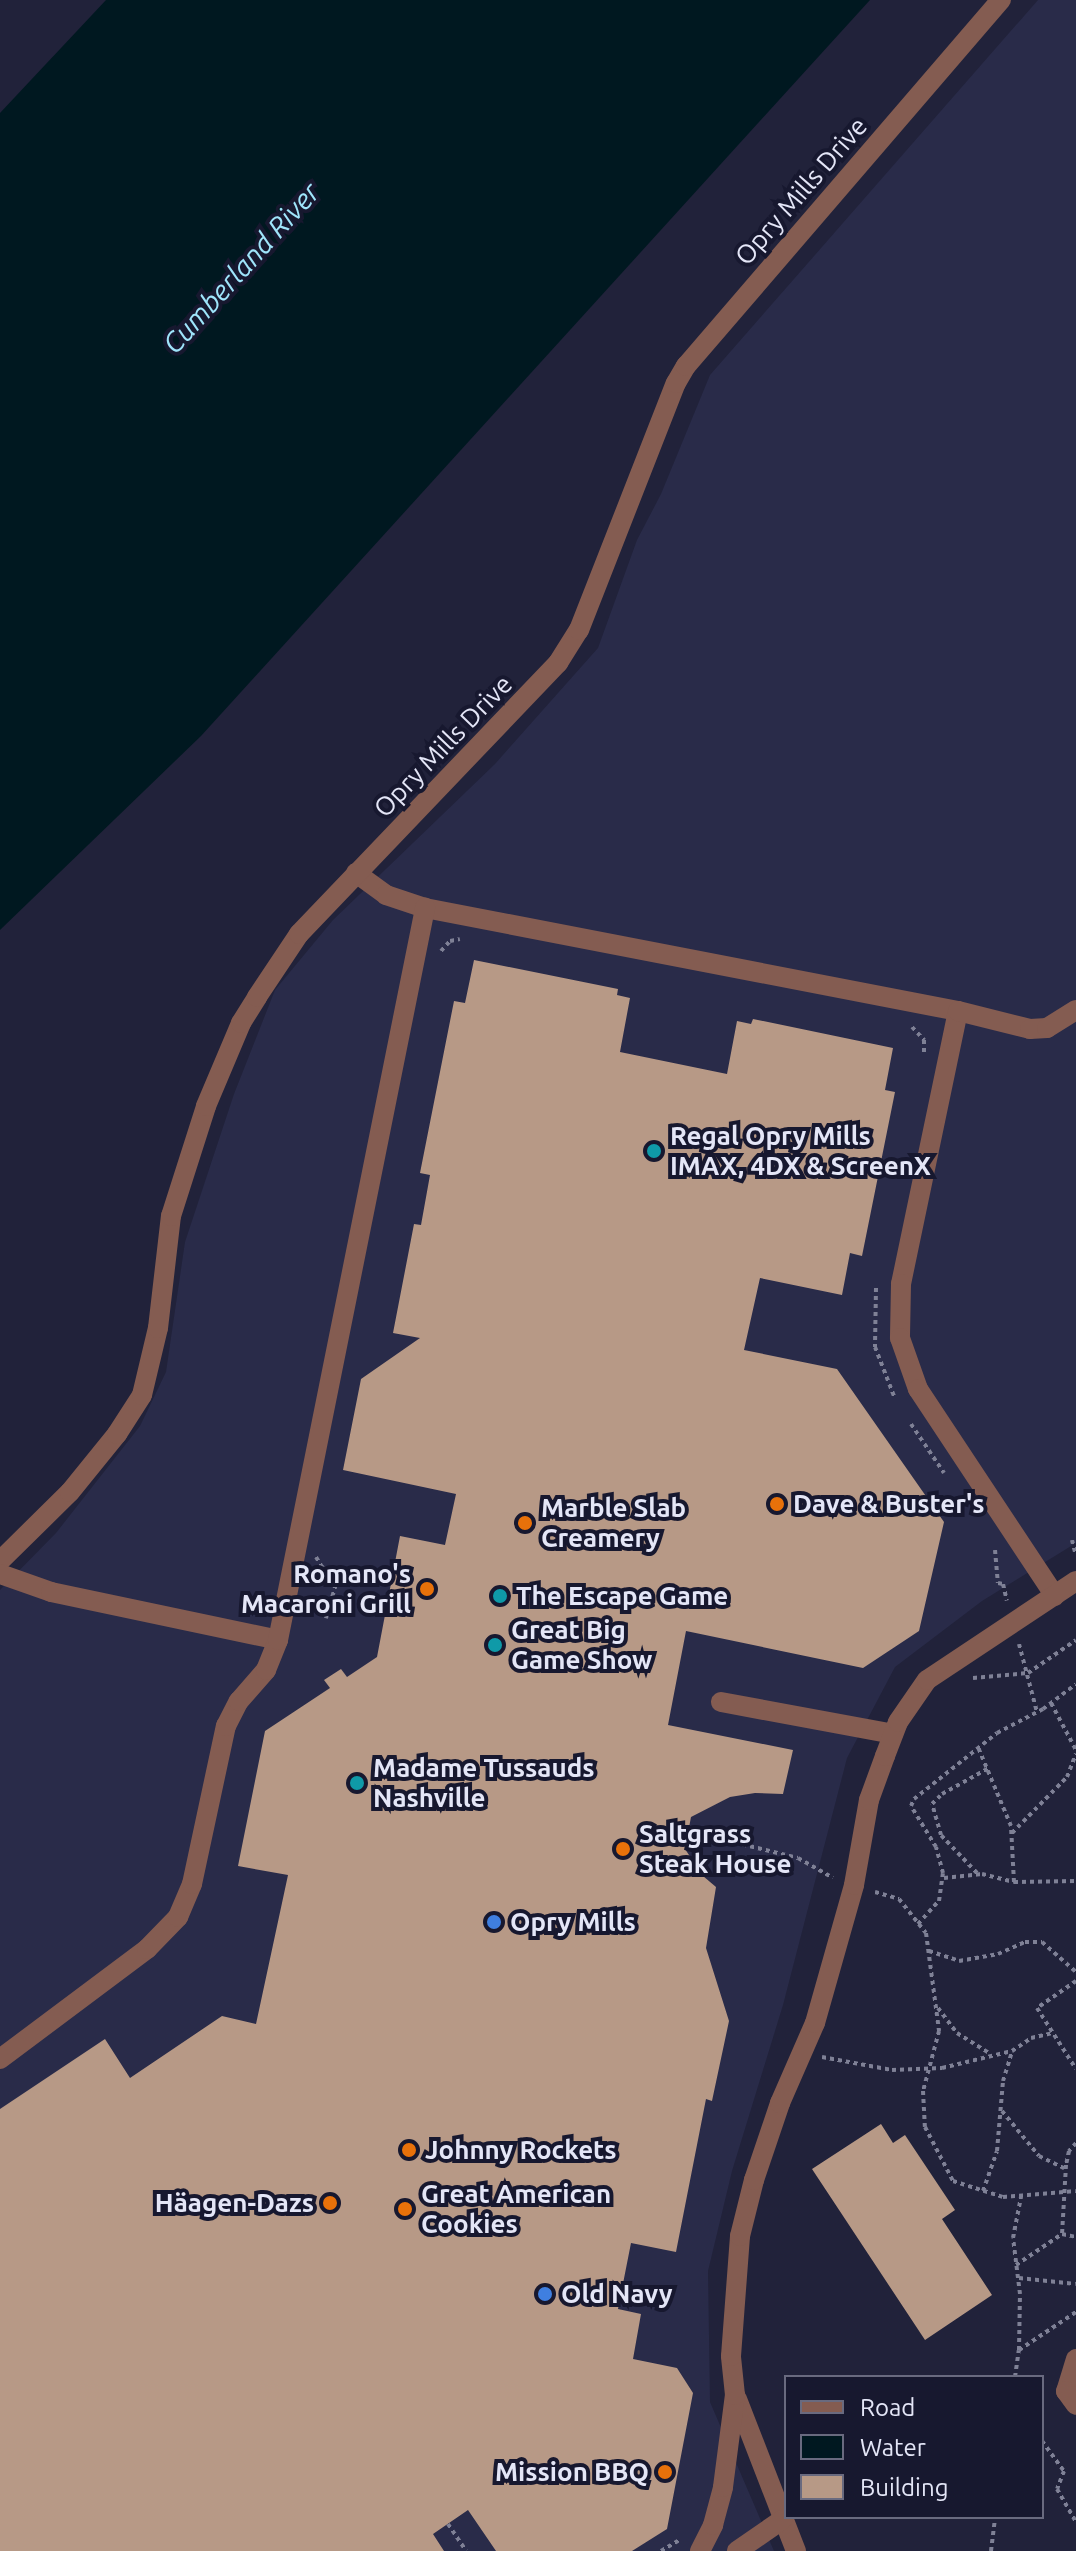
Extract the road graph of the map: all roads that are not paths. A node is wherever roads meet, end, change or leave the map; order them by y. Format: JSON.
{"nodes":[{"id":1,"x":1001,"y":0,"type":"edge"},
{"id":2,"x":356,"y":873,"type":"junction"},
{"id":3,"x":425,"y":908,"type":"junction"},
{"id":4,"x":1076,"y":1010,"type":"edge"},
{"id":5,"x":958,"y":1011,"type":"junction"},
{"id":6,"x":0,"y":1561,"type":"edge"},
{"id":7,"x":0,"y":1574,"type":"edge"},
{"id":8,"x":1076,"y":1581,"type":"edge"},
{"id":9,"x":1055,"y":1596,"type":"junction"},
{"id":10,"x":278,"y":1640,"type":"junction"},
{"id":11,"x":721,"y":1702,"type":"dead end"},
{"id":12,"x":893,"y":1734,"type":"junction"},
{"id":13,"x":0,"y":2059,"type":"edge"},
{"id":14,"x":1076,"y":2359,"type":"edge"},
{"id":15,"x":735,"y":2395,"type":"junction"},
{"id":16,"x":1076,"y":2405,"type":"edge"},
{"id":17,"x":782,"y":2520,"type":"junction"},
{"id":18,"x":700,"y":2551,"type":"edge"},
{"id":19,"x":737,"y":2551,"type":"edge"},
{"id":20,"x":796,"y":2551,"type":"edge"}],
"edges":[{"from":1,"to":2,"type":"lane","name":"Opry Mills Drive"},
{"from":2,"to":3,"type":"lane"},
{"from":2,"to":6,"type":"lane","name":"Opry Mills Drive"},
{"from":3,"to":5,"type":"lane"},
{"from":3,"to":10,"type":"lane"},
{"from":4,"to":5,"type":"lane"},
{"from":5,"to":9,"type":"lane"},
{"from":7,"to":10,"type":"lane"},
{"from":8,"to":9,"type":"lane"},
{"from":9,"to":12,"type":"lane"},
{"from":10,"to":13,"type":"lane"},
{"from":11,"to":12,"type":"lane"},
{"from":12,"to":15,"type":"lane"},
{"from":14,"to":16,"type":"lane"},
{"from":15,"to":17,"type":"lane"},
{"from":15,"to":18,"type":"lane"},
{"from":17,"to":19,"type":"lane"},
{"from":17,"to":20,"type":"lane"}]}
